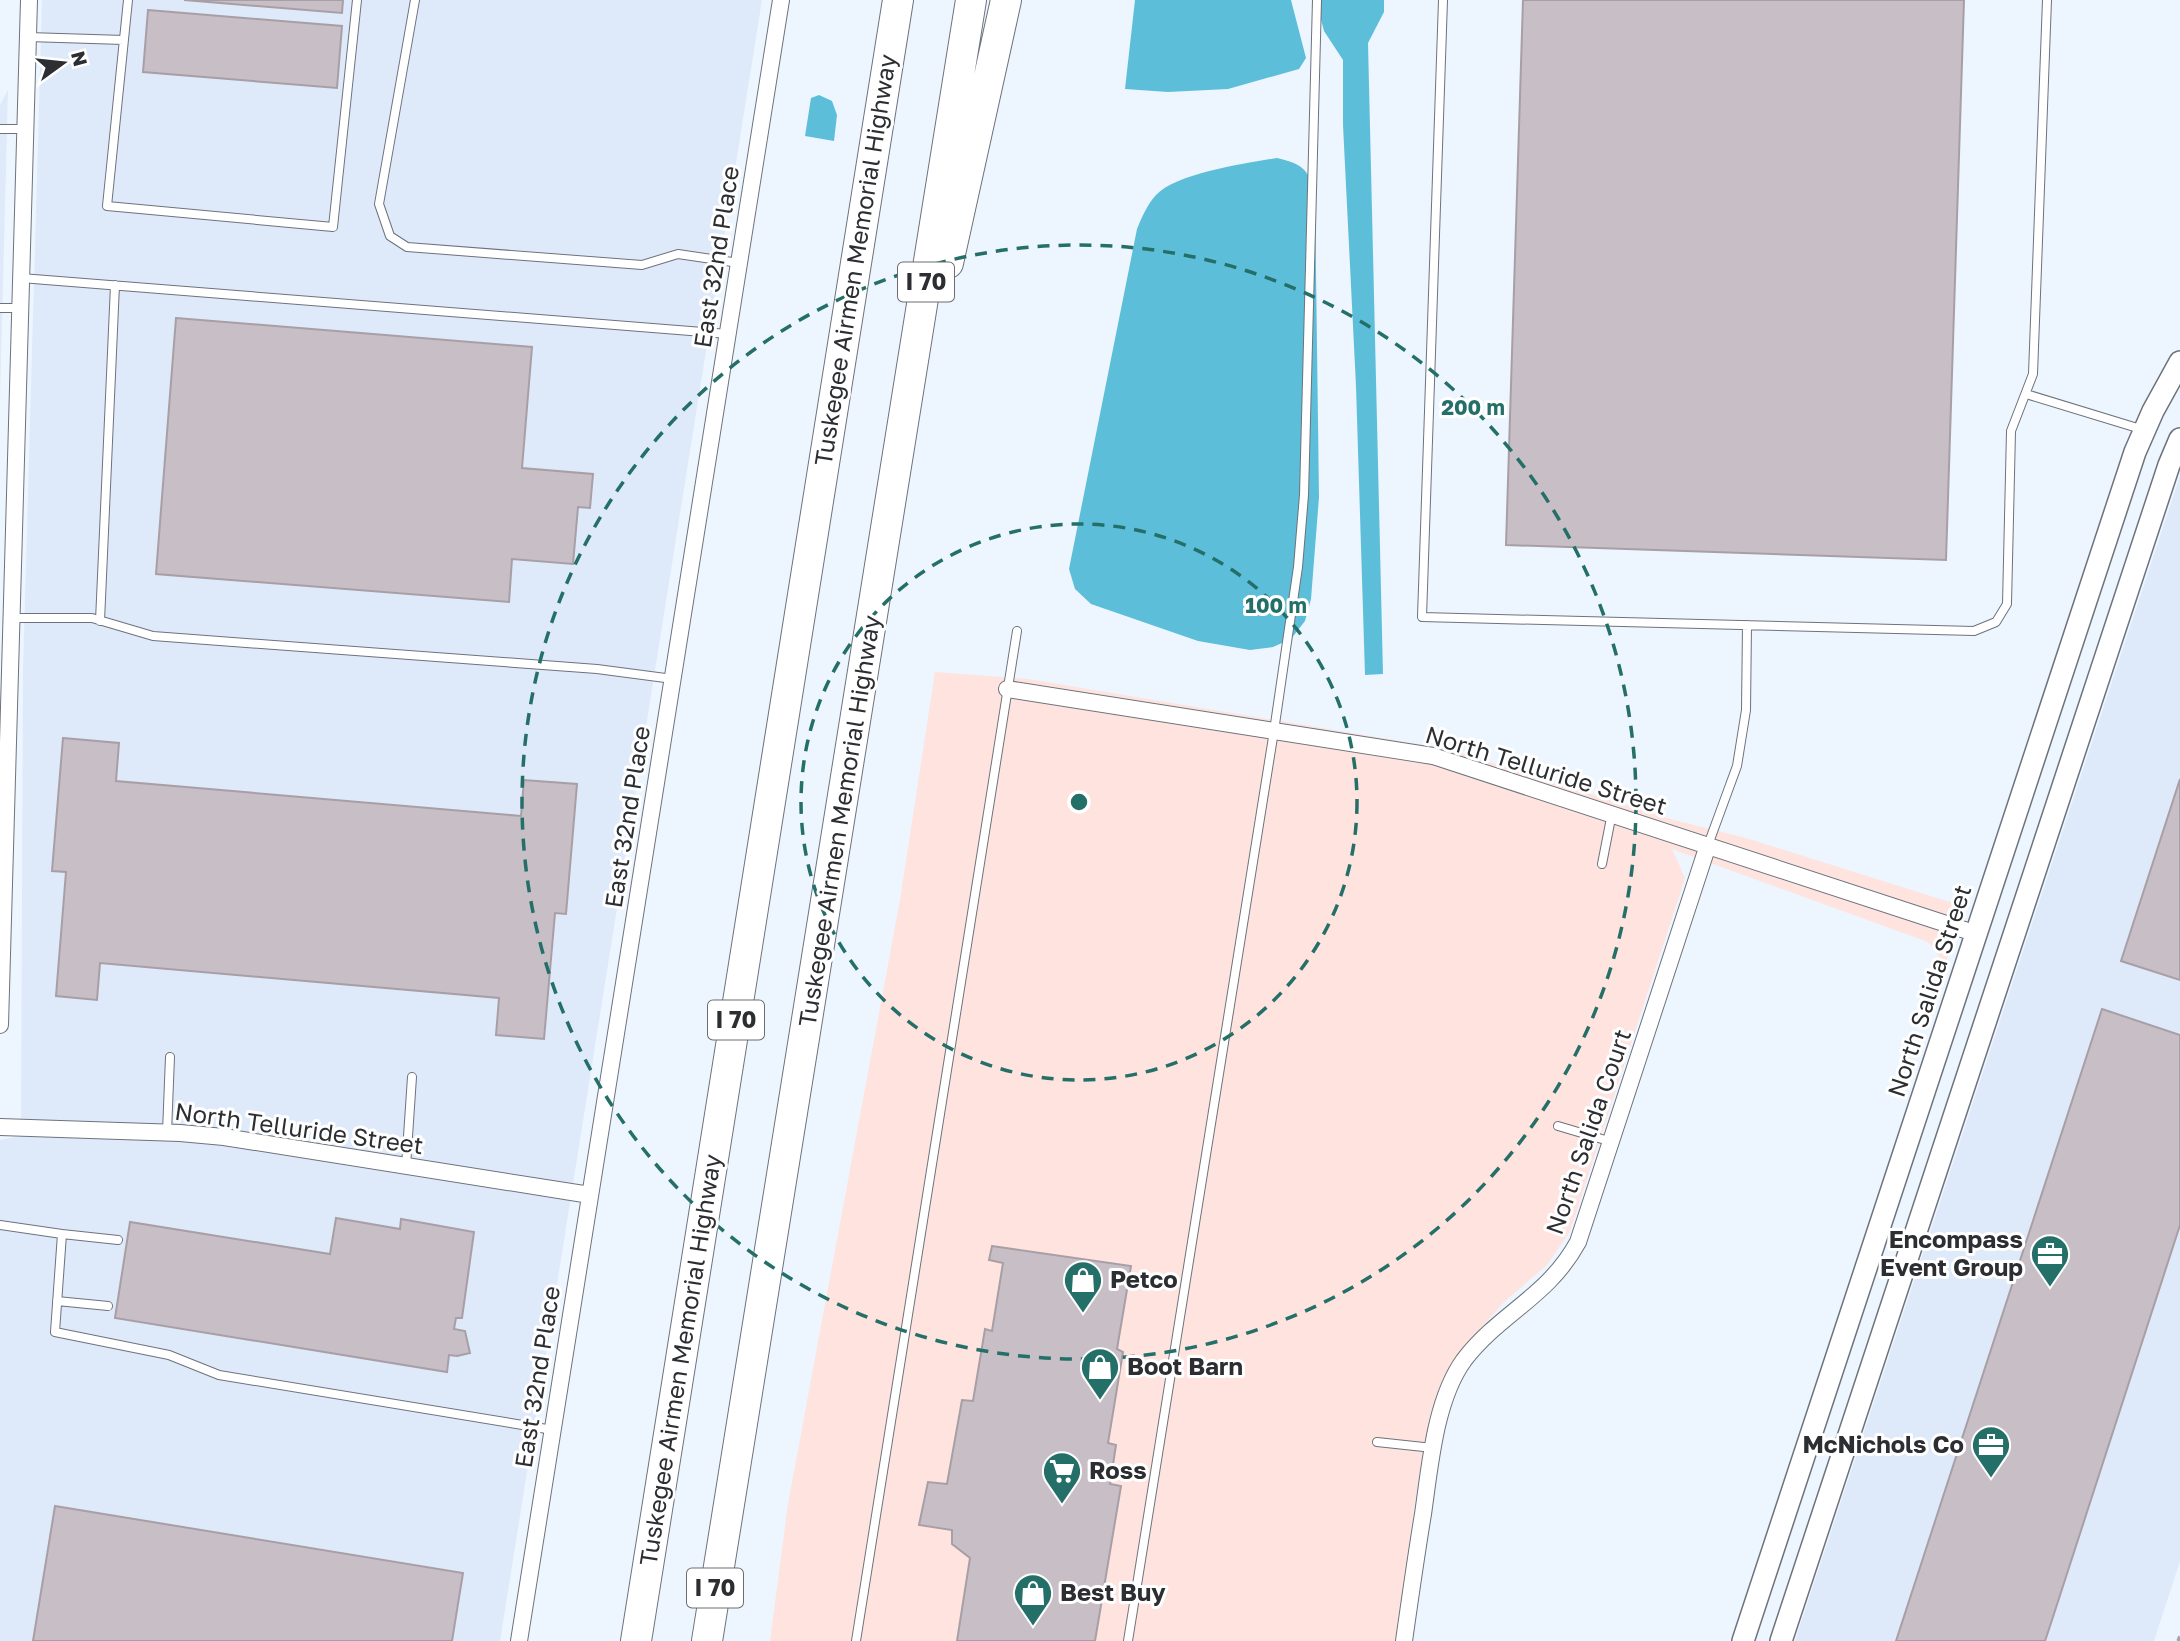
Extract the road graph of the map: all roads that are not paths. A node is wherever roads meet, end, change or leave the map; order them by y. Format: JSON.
{"nodes":[{"id":1,"x":29,"y":0,"type":"edge"},
{"id":2,"x":128,"y":0,"type":"edge"},
{"id":3,"x":357,"y":0,"type":"edge"},
{"id":4,"x":415,"y":0,"type":"edge"},
{"id":5,"x":781,"y":0,"type":"edge"},
{"id":6,"x":884,"y":0,"type":"edge"},
{"id":7,"x":898,"y":0,"type":"edge"},
{"id":8,"x":971,"y":0,"type":"edge"},
{"id":9,"x":1006,"y":0,"type":"edge"},
{"id":10,"x":1317,"y":0,"type":"edge"},
{"id":11,"x":1443,"y":0,"type":"edge"},
{"id":12,"x":2047,"y":0,"type":"edge"},
{"id":13,"x":28,"y":37,"type":"junction"},
{"id":14,"x":124,"y":40,"type":"junction"},
{"id":15,"x":0,"y":128,"type":"edge"},
{"id":16,"x":25,"y":129,"type":"junction"},
{"id":17,"x":739,"y":263,"type":"junction"},
{"id":18,"x":21,"y":278,"type":"junction"},
{"id":19,"x":115,"y":285,"type":"junction"},
{"id":20,"x":0,"y":308,"type":"edge"},
{"id":21,"x":20,"y":308,"type":"junction"},
{"id":22,"x":728,"y":334,"type":"junction"},
{"id":23,"x":2180,"y":362,"type":"edge"},
{"id":24,"x":2026,"y":394,"type":"junction"},
{"id":25,"x":833,"y":398,"type":"junction"},
{"id":26,"x":2144,"y":430,"type":"junction"},
{"id":27,"x":2180,"y":439,"type":"edge"},
{"id":28,"x":882,"y":564,"type":"junction"},
{"id":29,"x":12,"y":618,"type":"junction"},
{"id":30,"x":100,"y":621,"type":"junction"},
{"id":31,"x":1747,"y":625,"type":"junction"},
{"id":32,"x":1017,"y":631,"type":"dead end"},
{"id":33,"x":673,"y":679,"type":"junction"},
{"id":34,"x":5,"y":682,"type":"edge"},
{"id":35,"x":1007,"y":690,"type":"junction"},
{"id":36,"x":1274,"y":731,"type":"junction"},
{"id":37,"x":1612,"y":813,"type":"junction"},
{"id":38,"x":1708,"y":845,"type":"junction"},
{"id":39,"x":1602,"y":864,"type":"dead end"},
{"id":40,"x":1977,"y":934,"type":"junction"},
{"id":41,"x":0,"y":1025,"type":"edge"},
{"id":42,"x":170,"y":1057,"type":"dead end"},
{"id":43,"x":412,"y":1077,"type":"dead end"},
{"id":44,"x":1558,"y":1126,"type":"dead end"},
{"id":45,"x":0,"y":1127,"type":"edge"},
{"id":46,"x":167,"y":1132,"type":"junction"},
{"id":47,"x":1612,"y":1142,"type":"junction"},
{"id":48,"x":406,"y":1166,"type":"junction"},
{"id":49,"x":590,"y":1195,"type":"junction"},
{"id":50,"x":0,"y":1225,"type":"edge"},
{"id":51,"x":61,"y":1234,"type":"junction"},
{"id":52,"x":118,"y":1240,"type":"dead end"},
{"id":53,"x":57,"y":1301,"type":"junction"},
{"id":54,"x":108,"y":1306,"type":"dead end"},
{"id":55,"x":553,"y":1430,"type":"junction"},
{"id":56,"x":1377,"y":1442,"type":"dead end"},
{"id":57,"x":1433,"y":1448,"type":"junction"},
{"id":58,"x":519,"y":1641,"type":"edge"},
{"id":59,"x":636,"y":1641,"type":"edge"},
{"id":60,"x":707,"y":1641,"type":"edge"},
{"id":61,"x":856,"y":1641,"type":"edge"},
{"id":62,"x":1128,"y":1641,"type":"edge"},
{"id":63,"x":1404,"y":1641,"type":"edge"},
{"id":64,"x":1742,"y":1641,"type":"edge"},
{"id":65,"x":1781,"y":1641,"type":"edge"}],
"edges":[{"from":1,"to":13,"type":"street"},
{"from":2,"to":14,"type":"lane"},
{"from":3,"to":14,"type":"lane"},
{"from":4,"to":17,"type":"lane"},
{"from":5,"to":17,"type":"street","name":"East 32nd Place"},
{"from":6,"to":25,"type":"highway"},
{"from":7,"to":25,"type":"highway","name":"Tuskegee Airmen Memorial Highway","number":"I 70"},
{"from":8,"to":28,"type":"highway","name":"Tuskegee Airmen Memorial Highway","number":"I 70"},
{"from":9,"to":28,"type":"highway"},
{"from":10,"to":36,"type":"lane"},
{"from":11,"to":31,"type":"lane"},
{"from":12,"to":24,"type":"lane"},
{"from":13,"to":14,"type":"lane"},
{"from":13,"to":16,"type":"street"},
{"from":15,"to":16,"type":"lane"},
{"from":16,"to":18,"type":"street"},
{"from":17,"to":22,"type":"street","name":"East 32nd Place"},
{"from":18,"to":19,"type":"lane"},
{"from":18,"to":21,"type":"street"},
{"from":19,"to":22,"type":"lane"},
{"from":19,"to":30,"type":"lane"},
{"from":20,"to":21,"type":"lane"},
{"from":21,"to":29,"type":"street"},
{"from":22,"to":33,"type":"street","name":"East 32nd Place"},
{"from":23,"to":26,"type":"street","name":"North Salida Street"},
{"from":24,"to":26,"type":"lane"},
{"from":24,"to":31,"type":"lane"},
{"from":25,"to":59,"type":"highway","name":"Tuskegee Airmen Memorial Highway","number":"I 70"},
{"from":26,"to":40,"type":"street","name":"North Salida Street"},
{"from":27,"to":65,"type":"street"},
{"from":28,"to":60,"type":"highway","name":"Tuskegee Airmen Memorial Highway","number":"I 70"},
{"from":29,"to":30,"type":"lane"},
{"from":29,"to":34,"type":"street"},
{"from":30,"to":33,"type":"lane"},
{"from":31,"to":38,"type":"lane"},
{"from":32,"to":35,"type":"lane"},
{"from":33,"to":49,"type":"street","name":"East 32nd Place"},
{"from":34,"to":41,"type":"street"},
{"from":35,"to":36,"type":"street","name":"North Telluride Street"},
{"from":35,"to":61,"type":"lane"},
{"from":36,"to":37,"type":"street","name":"North Telluride Street"},
{"from":36,"to":62,"type":"lane"},
{"from":37,"to":38,"type":"street","name":"North Telluride Street"},
{"from":37,"to":39,"type":"lane"},
{"from":38,"to":40,"type":"street","name":"North Telluride Street"},
{"from":38,"to":47,"type":"street","name":"North Salida Court"},
{"from":40,"to":64,"type":"street","name":"North Salida Street"},
{"from":42,"to":46,"type":"lane"},
{"from":43,"to":48,"type":"lane"},
{"from":44,"to":47,"type":"lane"},
{"from":45,"to":46,"type":"street","name":"North Telluride Street"},
{"from":46,"to":48,"type":"street","name":"North Telluride Street"},
{"from":47,"to":57,"type":"street","name":"North Salida Court"},
{"from":48,"to":49,"type":"street","name":"North Telluride Street"},
{"from":49,"to":55,"type":"street","name":"East 32nd Place"},
{"from":50,"to":51,"type":"lane"},
{"from":51,"to":52,"type":"lane"},
{"from":51,"to":53,"type":"lane"},
{"from":53,"to":54,"type":"lane"},
{"from":53,"to":55,"type":"lane"},
{"from":55,"to":58,"type":"street","name":"East 32nd Place"},
{"from":56,"to":57,"type":"lane"},
{"from":57,"to":63,"type":"street","name":"North Salida Court"}]}
